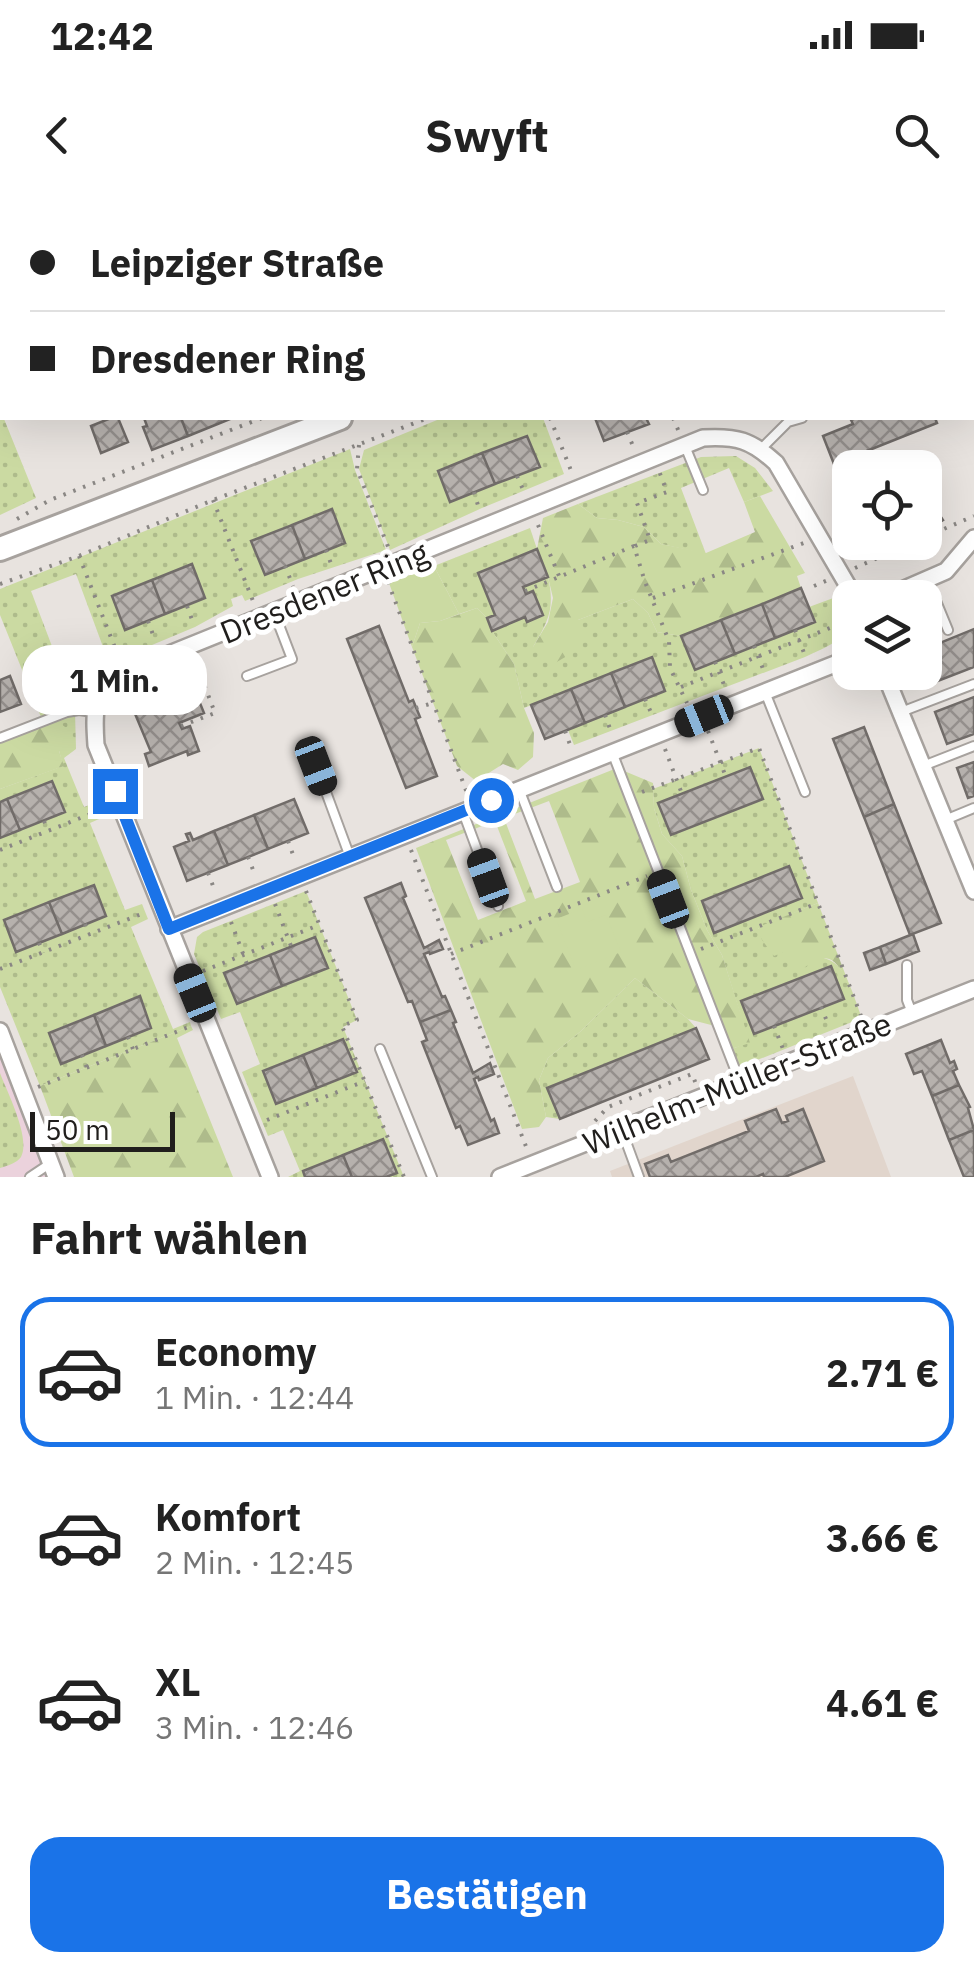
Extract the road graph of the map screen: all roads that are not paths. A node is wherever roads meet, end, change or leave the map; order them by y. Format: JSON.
{"nodes":[{"id":1,"x":335,"y":420,"type":"edge"},
{"id":2,"x":795,"y":420,"type":"edge"},
{"id":3,"x":682,"y":440,"type":"junction"},
{"id":4,"x":761,"y":449,"type":"junction"},
{"id":5,"x":703,"y":490,"type":"dead end"},
{"id":6,"x":974,"y":538,"type":"edge"},
{"id":7,"x":0,"y":549,"type":"edge"},
{"id":8,"x":846,"y":580,"type":"edge"},
{"id":9,"x":926,"y":580,"type":"edge"},
{"id":10,"x":274,"y":612,"type":"junction"},
{"id":11,"x":942,"y":616,"type":"edge"},
{"id":12,"x":948,"y":630,"type":"dead end"},
{"id":13,"x":832,"y":664,"type":"edge"},
{"id":14,"x":247,"y":676,"type":"dead end"},
{"id":15,"x":766,"y":684,"type":"junction"},
{"id":16,"x":974,"y":684,"type":"edge"},
{"id":17,"x":891,"y":690,"type":"edge"},
{"id":18,"x":93,"y":712,"type":"junction"},
{"id":19,"x":900,"y":712,"type":"junction"},
{"id":20,"x":0,"y":738,"type":"edge"},
{"id":21,"x":613,"y":745,"type":"junction"},
{"id":22,"x":974,"y":746,"type":"edge"},
{"id":23,"x":316,"y":766,"type":"dead end"},
{"id":24,"x":923,"y":766,"type":"junction"},
{"id":25,"x":520,"y":789,"type":"junction"},
{"id":26,"x":805,"y":792,"type":"dead end"},
{"id":27,"x":465,"y":803,"type":"junction"},
{"id":28,"x":974,"y":808,"type":"edge"},
{"id":29,"x":945,"y":820,"type":"junction"},
{"id":30,"x":967,"y":855,"type":"edge"},
{"id":31,"x":350,"y":857,"type":"junction"},
{"id":32,"x":557,"y":887,"type":"dead end"},
{"id":33,"x":974,"y":891,"type":"edge"},
{"id":34,"x":498,"y":906,"type":"dead end"},
{"id":35,"x":169,"y":929,"type":"junction"},
{"id":36,"x":908,"y":965,"type":"dead end"},
{"id":37,"x":974,"y":988,"type":"edge"},
{"id":38,"x":912,"y":1013,"type":"junction"},
{"id":39,"x":0,"y":1031,"type":"edge"},
{"id":40,"x":380,"y":1050,"type":"dead end"},
{"id":41,"x":740,"y":1082,"type":"junction"},
{"id":42,"x":620,"y":1128,"type":"junction"},
{"id":43,"x":54,"y":1170,"type":"edge"},
{"id":44,"x":30,"y":1177,"type":"edge"},
{"id":45,"x":270,"y":1177,"type":"edge"},
{"id":46,"x":432,"y":1177,"type":"edge"},
{"id":47,"x":500,"y":1177,"type":"edge"},
{"id":48,"x":639,"y":1177,"type":"edge"}],
"edges":[{"from":1,"to":7,"type":"main road"},
{"from":2,"to":4,"type":"lane"},
{"from":3,"to":4,"type":"street","name":"Dresdener Ring"},
{"from":3,"to":5,"type":"lane"},
{"from":3,"to":10,"type":"street","name":"Dresdener Ring"},
{"from":4,"to":8,"type":"street"},
{"from":6,"to":9,"type":"street"},
{"from":10,"to":14,"type":"lane"},
{"from":10,"to":18,"type":"street","name":"Dresdener Ring"},
{"from":11,"to":12,"type":"lane"},
{"from":13,"to":15,"type":"street"},
{"from":15,"to":21,"type":"street"},
{"from":15,"to":26,"type":"lane"},
{"from":16,"to":19,"type":"lane"},
{"from":17,"to":19,"type":"street"},
{"from":18,"to":20,"type":"lane"},
{"from":18,"to":35,"type":"street"},
{"from":19,"to":24,"type":"street"},
{"from":21,"to":25,"type":"street"},
{"from":21,"to":41,"type":"lane"},
{"from":22,"to":24,"type":"lane"},
{"from":23,"to":31,"type":"lane"},
{"from":24,"to":29,"type":"street"},
{"from":25,"to":27,"type":"street"},
{"from":25,"to":32,"type":"lane"},
{"from":27,"to":31,"type":"street"},
{"from":27,"to":34,"type":"lane"},
{"from":28,"to":29,"type":"lane"},
{"from":29,"to":30,"type":"street"},
{"from":30,"to":33,"type":"street"},
{"from":31,"to":35,"type":"street"},
{"from":35,"to":45,"type":"street"},
{"from":36,"to":38,"type":"lane"},
{"from":37,"to":38,"type":"street","name":"Wilhelm-Müller-Straße"},
{"from":38,"to":41,"type":"street","name":"Wilhelm-Müller-Straße"},
{"from":39,"to":43,"type":"street"},
{"from":40,"to":46,"type":"lane"},
{"from":41,"to":42,"type":"street","name":"Wilhelm-Müller-Straße"},
{"from":42,"to":47,"type":"street","name":"Wilhelm-Müller-Straße"},
{"from":42,"to":48,"type":"lane"},
{"from":43,"to":44,"type":"lane"}]}
